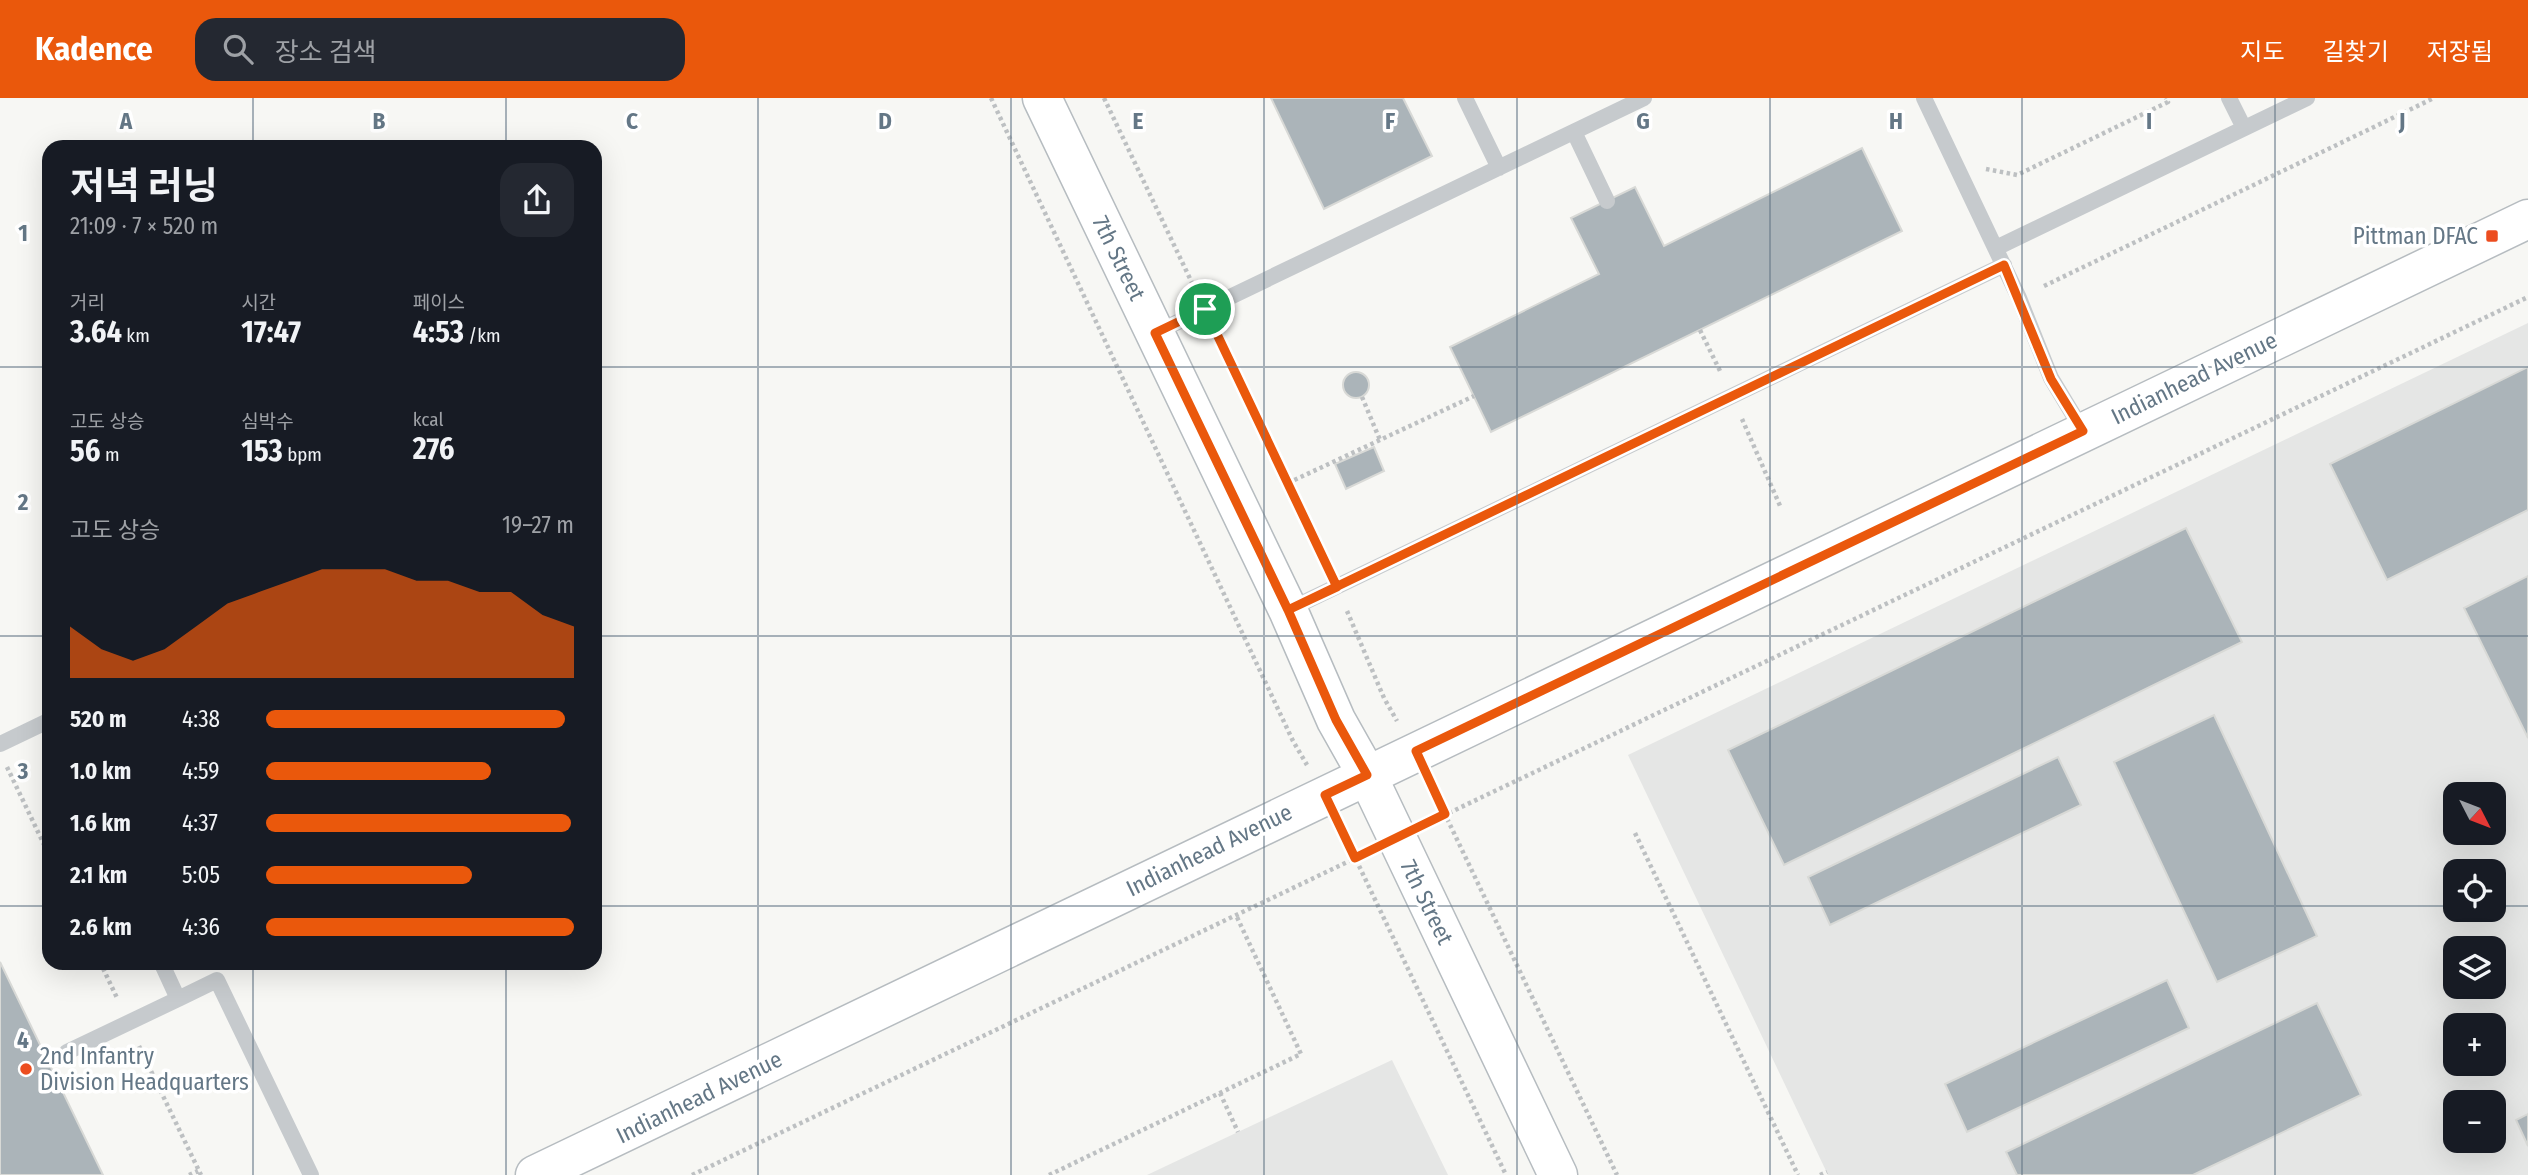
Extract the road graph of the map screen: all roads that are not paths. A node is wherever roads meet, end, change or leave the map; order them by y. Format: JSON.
{"nodes":[{"id":1,"x":1042,"y":98,"type":"edge"},
{"id":2,"x":1465,"y":98,"type":"edge"},
{"id":3,"x":1644,"y":98,"type":"edge"},
{"id":4,"x":1924,"y":98,"type":"edge"},
{"id":5,"x":2229,"y":98,"type":"edge"},
{"id":6,"x":2307,"y":98,"type":"edge"},
{"id":7,"x":2244,"y":128,"type":"junction"},
{"id":8,"x":1574,"y":132,"type":"junction"},
{"id":9,"x":1499,"y":167,"type":"junction"},
{"id":10,"x":1607,"y":201,"type":"dead end"},
{"id":11,"x":2528,"y":219,"type":"edge"},
{"id":12,"x":1996,"y":248,"type":"junction"},
{"id":13,"x":2004,"y":265,"type":"junction"},
{"id":14,"x":1155,"y":333,"type":"junction"},
{"id":15,"x":2083,"y":431,"type":"junction"},
{"id":16,"x":1288,"y":610,"type":"junction"},
{"id":17,"x":42,"y":724,"type":"edge"},
{"id":18,"x":1,"y":741,"type":"edge"},
{"id":19,"x":1367,"y":775,"type":"junction"},
{"id":20,"x":165,"y":970,"type":"edge"},
{"id":21,"x":178,"y":999,"type":"junction"},
{"id":22,"x":67,"y":1052,"type":"dead end"},
{"id":23,"x":310,"y":1175,"type":"edge"},
{"id":24,"x":535,"y":1175,"type":"edge"},
{"id":25,"x":1558,"y":1175,"type":"edge"}],
"edges":[{"from":1,"to":14,"type":"main road","name":"7th Street"},
{"from":2,"to":9,"type":"lane"},
{"from":3,"to":8,"type":"lane"},
{"from":4,"to":12,"type":"lane"},
{"from":5,"to":7,"type":"lane"},
{"from":6,"to":7,"type":"lane"},
{"from":7,"to":12,"type":"lane"},
{"from":8,"to":9,"type":"lane"},
{"from":8,"to":10,"type":"lane"},
{"from":9,"to":14,"type":"lane"},
{"from":11,"to":15,"type":"main road","name":"Indianhead Avenue"},
{"from":12,"to":13,"type":"lane"},
{"from":13,"to":15,"type":"lane"},
{"from":13,"to":16,"type":"lane"},
{"from":14,"to":16,"type":"main road","name":"7th Street"},
{"from":15,"to":19,"type":"main road","name":"Indianhead Avenue"},
{"from":16,"to":19,"type":"main road","name":"7th Street"},
{"from":17,"to":18,"type":"lane"},
{"from":19,"to":24,"type":"main road","name":"Indianhead Avenue"},
{"from":19,"to":25,"type":"main road","name":"7th Street"},
{"from":20,"to":21,"type":"lane"},
{"from":21,"to":22,"type":"lane"},
{"from":21,"to":23,"type":"lane"}]}
